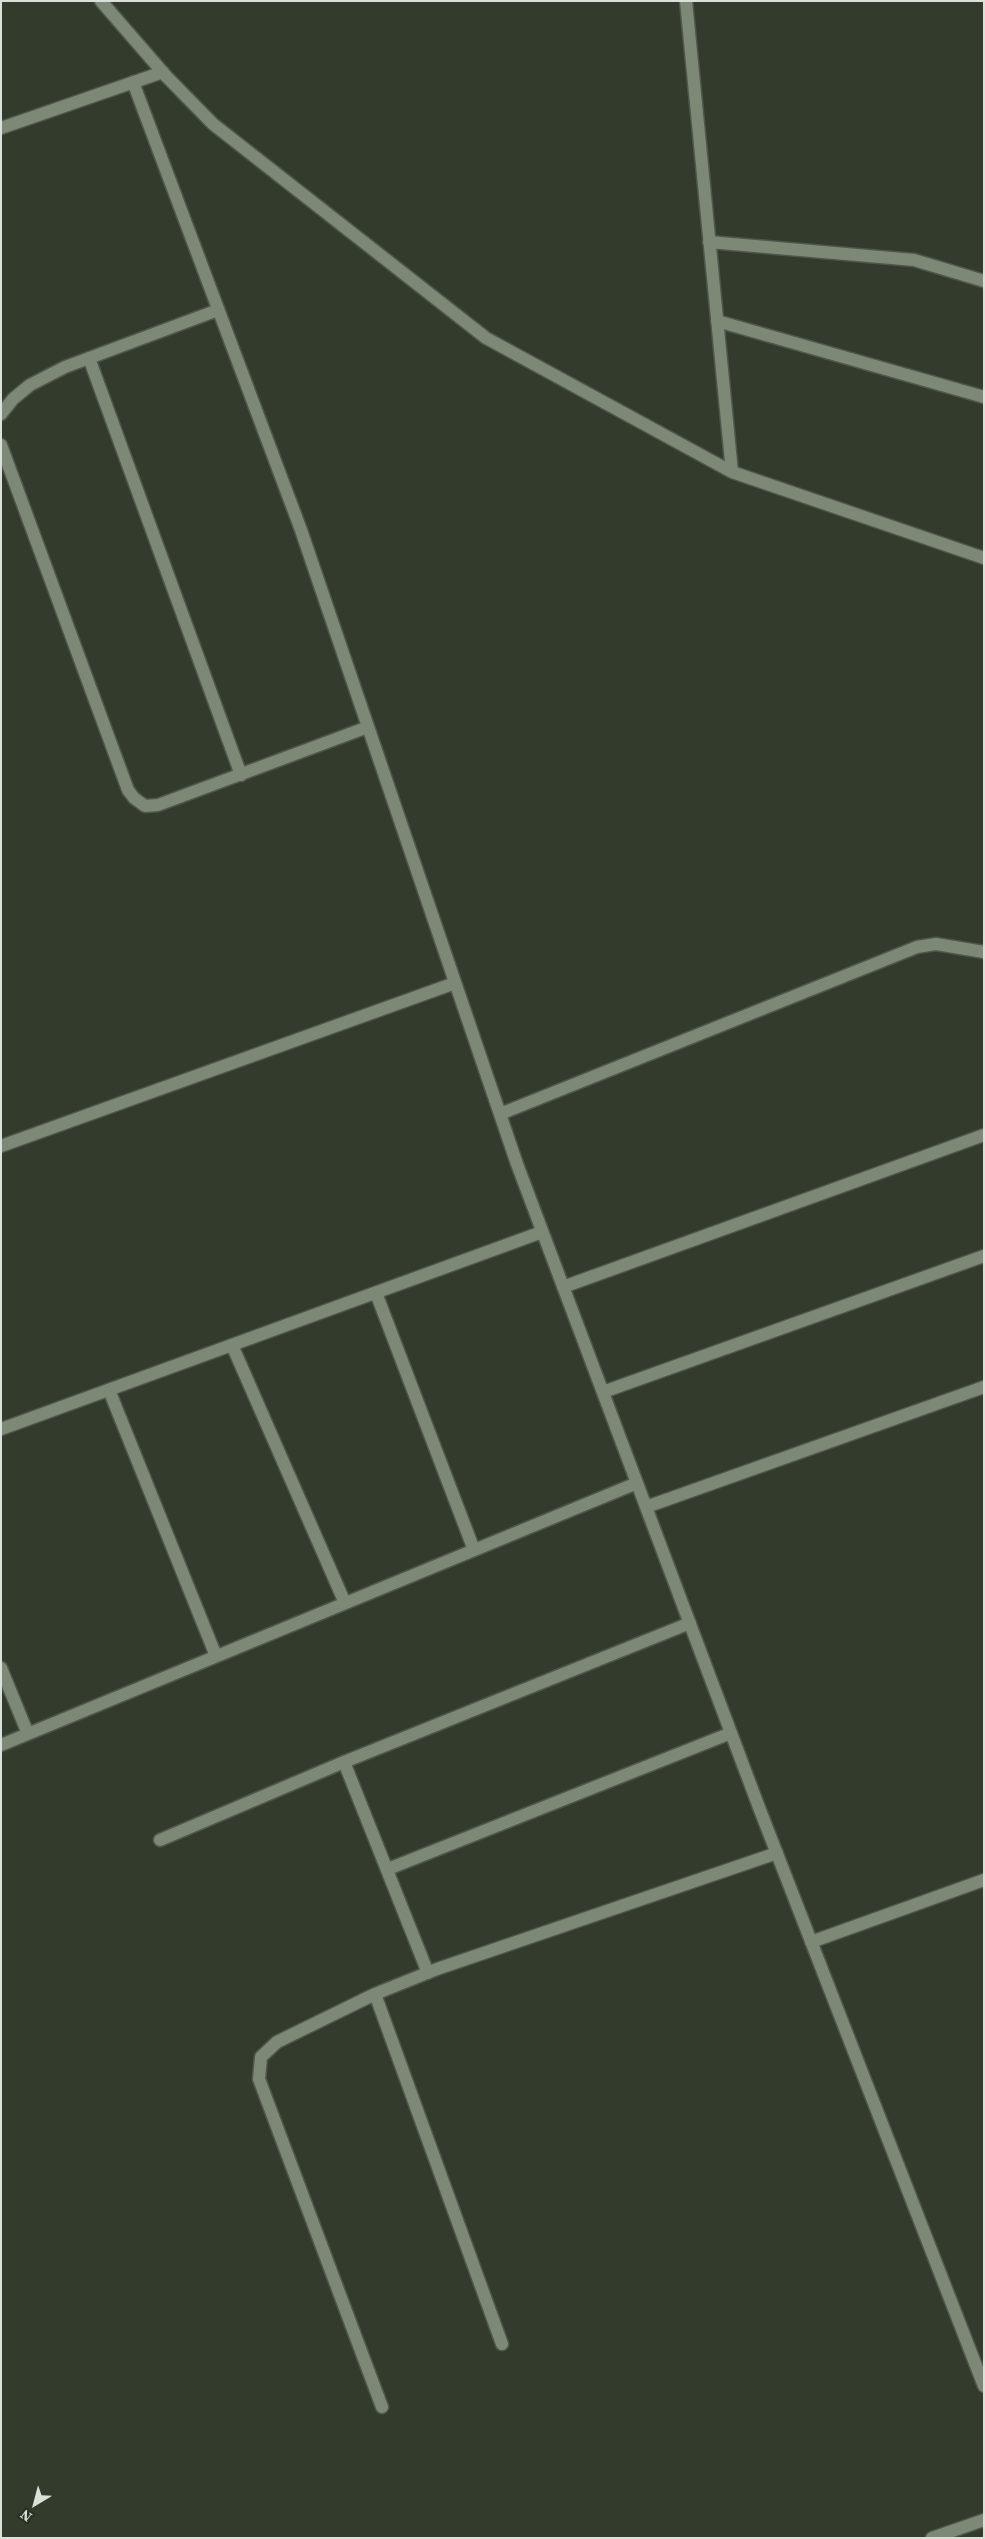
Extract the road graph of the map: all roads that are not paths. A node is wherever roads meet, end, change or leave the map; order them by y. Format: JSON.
{"nodes":[{"id":1,"x":102,"y":1,"type":"edge"},
{"id":2,"x":686,"y":1,"type":"edge"},
{"id":3,"x":163,"y":72,"type":"junction"},
{"id":4,"x":133,"y":82,"type":"junction"},
{"id":5,"x":1,"y":128,"type":"edge"},
{"id":6,"x":709,"y":242,"type":"junction"},
{"id":7,"x":984,"y":280,"type":"edge"},
{"id":8,"x":218,"y":310,"type":"junction"},
{"id":9,"x":717,"y":321,"type":"junction"},
{"id":10,"x":89,"y":358,"type":"junction"},
{"id":11,"x":984,"y":397,"type":"edge"},
{"id":12,"x":1,"y":414,"type":"edge"},
{"id":13,"x":1,"y":445,"type":"edge"},
{"id":14,"x":732,"y":472,"type":"junction"},
{"id":15,"x":984,"y":558,"type":"edge"},
{"id":16,"x":368,"y":728,"type":"junction"},
{"id":17,"x":241,"y":775,"type":"junction"},
{"id":18,"x":984,"y":952,"type":"edge"},
{"id":19,"x":455,"y":983,"type":"junction"},
{"id":20,"x":500,"y":1114,"type":"junction"},
{"id":21,"x":984,"y":1135,"type":"edge"},
{"id":22,"x":1,"y":1146,"type":"edge"},
{"id":23,"x":542,"y":1232,"type":"junction"},
{"id":24,"x":984,"y":1256,"type":"edge"},
{"id":25,"x":563,"y":1287,"type":"junction"},
{"id":26,"x":376,"y":1293,"type":"junction"},
{"id":27,"x":232,"y":1345,"type":"junction"},
{"id":28,"x":984,"y":1387,"type":"edge"},
{"id":29,"x":109,"y":1390,"type":"junction"},
{"id":30,"x":603,"y":1392,"type":"junction"},
{"id":31,"x":1,"y":1429,"type":"edge"},
{"id":32,"x":637,"y":1483,"type":"junction"},
{"id":33,"x":646,"y":1507,"type":"junction"},
{"id":34,"x":474,"y":1550,"type":"junction"},
{"id":35,"x":345,"y":1603,"type":"junction"},
{"id":36,"x":690,"y":1623,"type":"junction"},
{"id":37,"x":216,"y":1656,"type":"junction"},
{"id":38,"x":1,"y":1668,"type":"edge"},
{"id":39,"x":731,"y":1733,"type":"junction"},
{"id":40,"x":28,"y":1734,"type":"junction"},
{"id":41,"x":1,"y":1745,"type":"edge"},
{"id":42,"x":344,"y":1762,"type":"junction"},
{"id":43,"x":160,"y":1840,"type":"dead end"},
{"id":44,"x":777,"y":1853,"type":"junction"},
{"id":45,"x":388,"y":1869,"type":"junction"},
{"id":46,"x":984,"y":1880,"type":"edge"},
{"id":47,"x":811,"y":1942,"type":"junction"},
{"id":48,"x":428,"y":1972,"type":"junction"},
{"id":49,"x":375,"y":1994,"type":"junction"},
{"id":50,"x":502,"y":2344,"type":"dead end"},
{"id":51,"x":984,"y":2386,"type":"edge"},
{"id":52,"x":382,"y":2407,"type":"dead end"},
{"id":53,"x":984,"y":2520,"type":"edge"},
{"id":54,"x":932,"y":2538,"type":"edge"}],
"edges":[{"from":1,"to":3,"type":"street"},
{"from":2,"to":6,"type":"street"},
{"from":3,"to":4,"type":"street"},
{"from":3,"to":14,"type":"street"},
{"from":4,"to":5,"type":"street"},
{"from":4,"to":8,"type":"street"},
{"from":6,"to":7,"type":"street"},
{"from":6,"to":9,"type":"street"},
{"from":8,"to":10,"type":"street"},
{"from":8,"to":16,"type":"street"},
{"from":9,"to":11,"type":"street"},
{"from":9,"to":14,"type":"street"},
{"from":10,"to":12,"type":"street"},
{"from":10,"to":17,"type":"street"},
{"from":13,"to":17,"type":"street"},
{"from":14,"to":15,"type":"street"},
{"from":16,"to":17,"type":"street"},
{"from":16,"to":19,"type":"street"},
{"from":18,"to":20,"type":"street"},
{"from":19,"to":20,"type":"street"},
{"from":19,"to":22,"type":"street"},
{"from":20,"to":23,"type":"street"},
{"from":21,"to":25,"type":"street"},
{"from":23,"to":25,"type":"street"},
{"from":23,"to":26,"type":"street"},
{"from":24,"to":30,"type":"street"},
{"from":25,"to":30,"type":"street"},
{"from":26,"to":27,"type":"street"},
{"from":26,"to":34,"type":"street"},
{"from":27,"to":29,"type":"street"},
{"from":27,"to":35,"type":"street"},
{"from":28,"to":33,"type":"street"},
{"from":29,"to":31,"type":"street"},
{"from":29,"to":37,"type":"street"},
{"from":30,"to":32,"type":"street"},
{"from":32,"to":33,"type":"street"},
{"from":32,"to":34,"type":"street"},
{"from":33,"to":36,"type":"street"},
{"from":34,"to":35,"type":"street"},
{"from":35,"to":37,"type":"street"},
{"from":36,"to":39,"type":"street"},
{"from":36,"to":42,"type":"street"},
{"from":37,"to":40,"type":"street"},
{"from":38,"to":40,"type":"street"},
{"from":39,"to":44,"type":"street"},
{"from":39,"to":45,"type":"street"},
{"from":40,"to":41,"type":"street"},
{"from":42,"to":43,"type":"street"},
{"from":42,"to":45,"type":"street"},
{"from":44,"to":47,"type":"street"},
{"from":44,"to":48,"type":"street"},
{"from":45,"to":48,"type":"street"},
{"from":46,"to":47,"type":"street"},
{"from":47,"to":51,"type":"street"},
{"from":48,"to":49,"type":"street"},
{"from":49,"to":50,"type":"street"},
{"from":49,"to":52,"type":"street"},
{"from":53,"to":54,"type":"street"}]}
